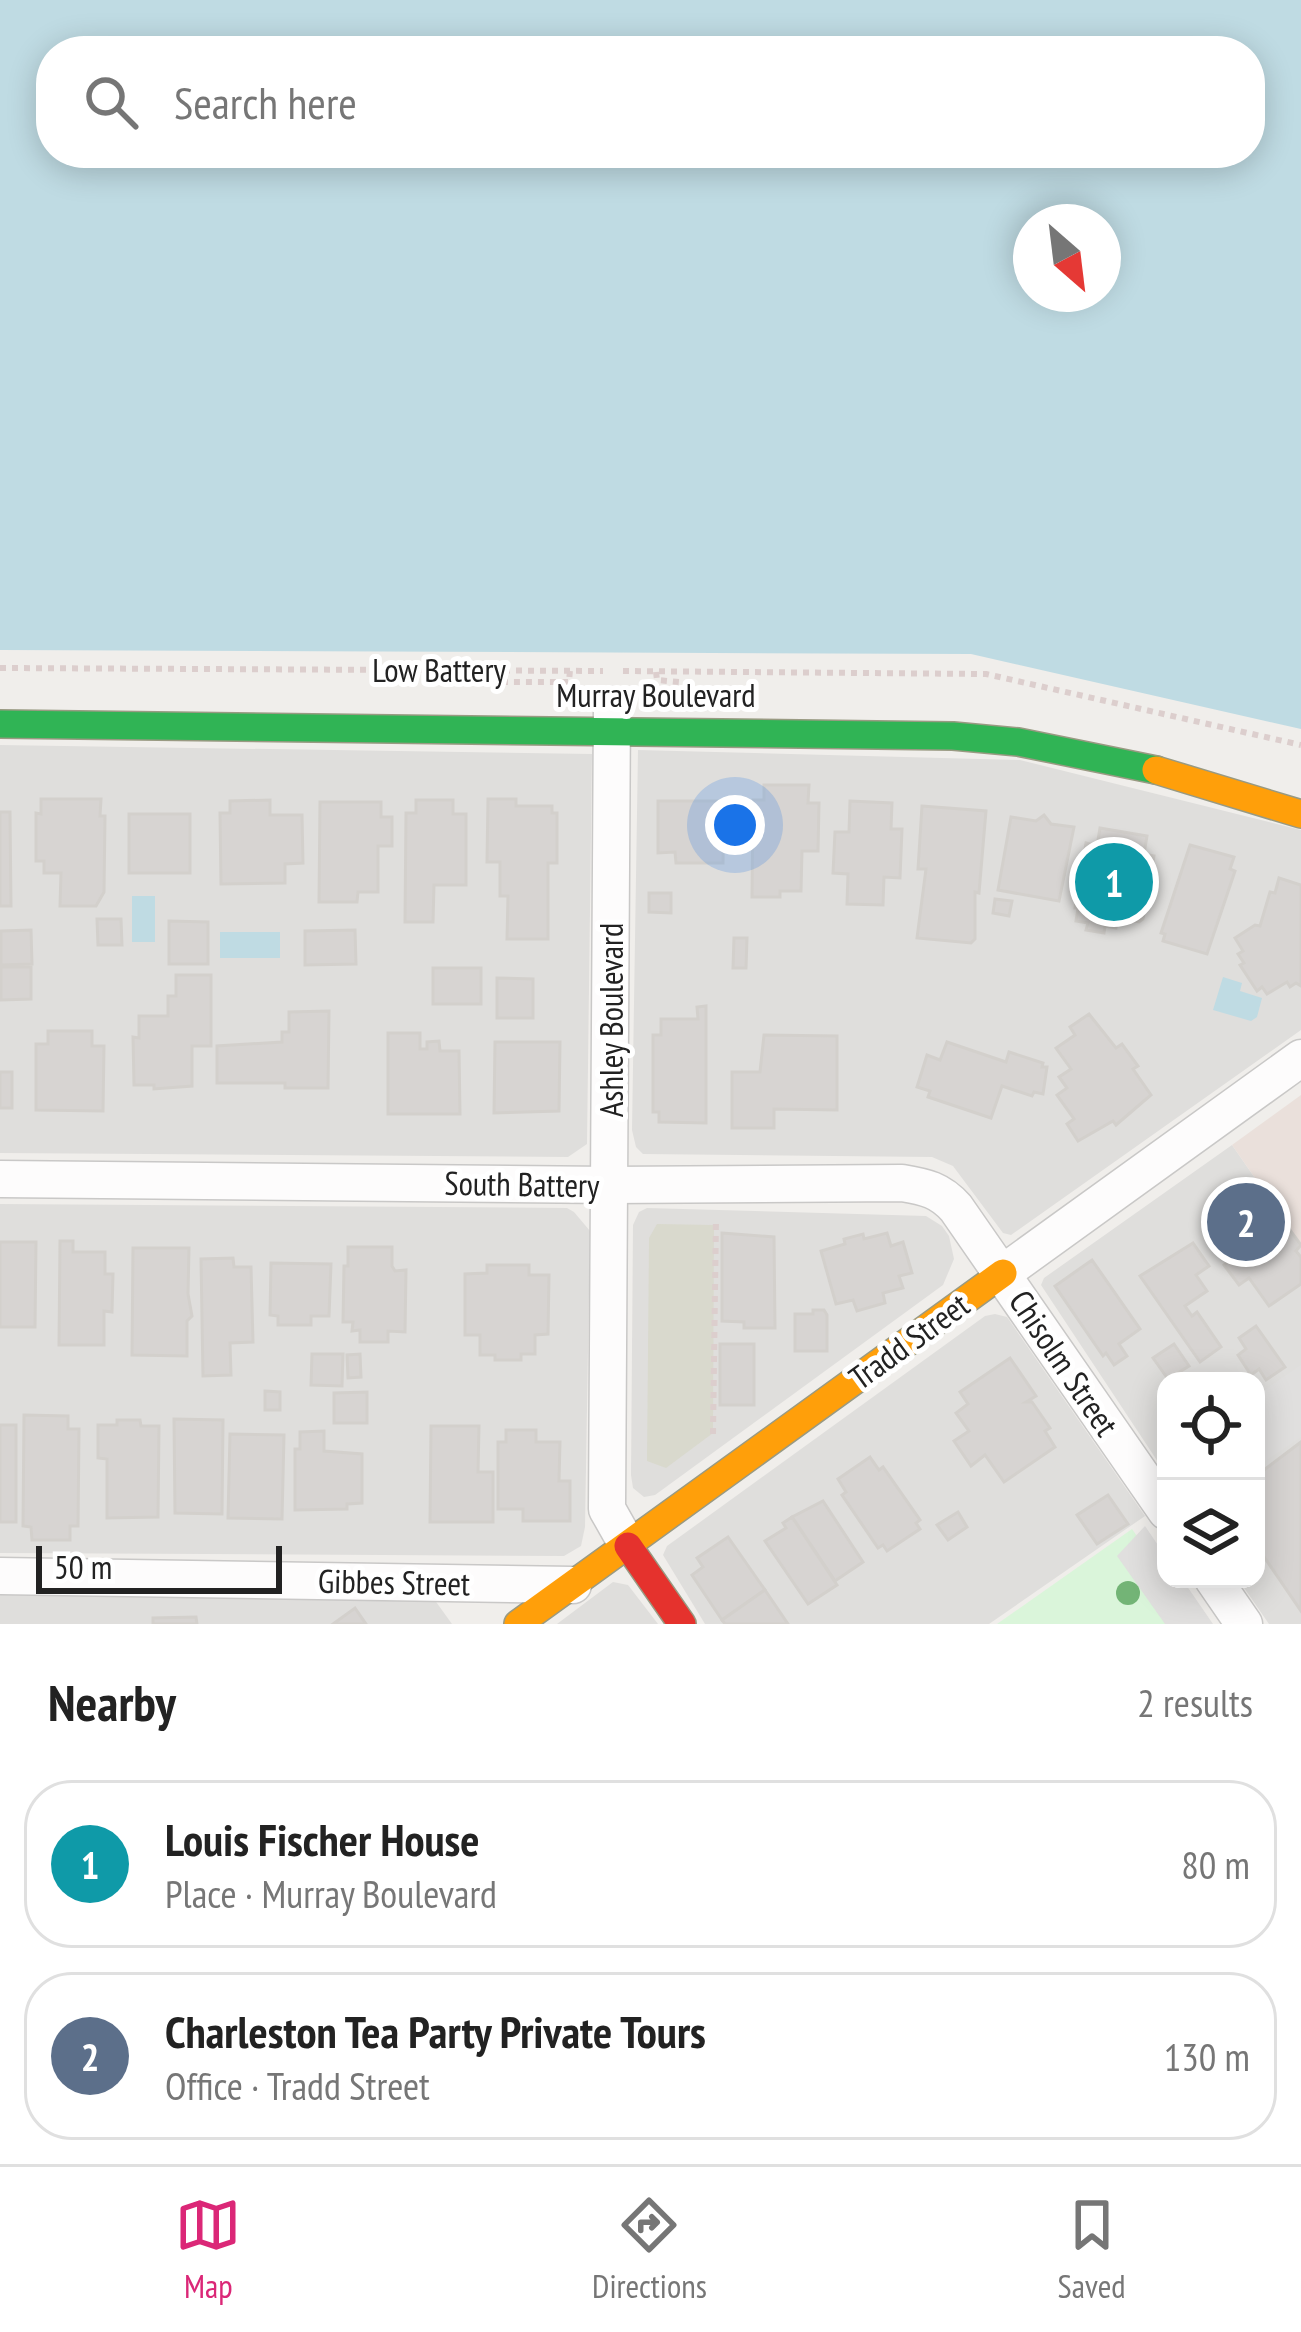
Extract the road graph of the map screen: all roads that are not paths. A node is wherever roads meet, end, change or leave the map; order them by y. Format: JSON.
{"nodes":[{"id":1,"x":0,"y":699,"type":"edge"},
{"id":2,"x":656,"y":705,"type":"dead end"},
{"id":3,"x":945,"y":708,"type":"dead end"},
{"id":4,"x":612,"y":718,"type":"junction"},
{"id":5,"x":0,"y":724,"type":"edge"},
{"id":6,"x":1256,"y":771,"type":"dead end"},
{"id":7,"x":1301,"y":814,"type":"edge"},
{"id":8,"x":1301,"y":1058,"type":"edge"},
{"id":9,"x":0,"y":1179,"type":"edge"},
{"id":10,"x":610,"y":1185,"type":"junction"},
{"id":11,"x":1003,"y":1273,"type":"junction"},
{"id":12,"x":1157,"y":1498,"type":"edge"},
{"id":13,"x":628,"y":1546,"type":"junction"},
{"id":14,"x":0,"y":1576,"type":"edge"},
{"id":15,"x":572,"y":1585,"type":"junction"},
{"id":16,"x":1219,"y":1588,"type":"edge"},
{"id":17,"x":518,"y":1624,"type":"edge"},
{"id":18,"x":682,"y":1624,"type":"edge"},
{"id":19,"x":1244,"y":1624,"type":"edge"}],
"edges":[{"from":1,"to":4,"type":"street","name":"Murray Boulevard"},
{"from":2,"to":4,"type":"street","name":"Murray Boulevard"},
{"from":3,"to":6,"type":"street"},
{"from":4,"to":5,"type":"street","name":"Murray Boulevard"},
{"from":4,"to":7,"type":"street","name":"Murray Boulevard"},
{"from":4,"to":10,"type":"street","name":"Ashley Boulevard"},
{"from":8,"to":11,"type":"street","name":"Tradd Street"},
{"from":9,"to":10,"type":"street","name":"South Battery"},
{"from":10,"to":11,"type":"street","name":"South Battery"},
{"from":10,"to":13,"type":"street","name":"Ashley Boulevard"},
{"from":11,"to":12,"type":"street","name":"Chisolm Street"},
{"from":11,"to":13,"type":"street","name":"Tradd Street"},
{"from":13,"to":15,"type":"street","name":"Tradd Street"},
{"from":13,"to":18,"type":"street"},
{"from":14,"to":15,"type":"street","name":"Gibbes Street"},
{"from":15,"to":17,"type":"street","name":"Tradd Street"},
{"from":16,"to":19,"type":"street"}]}
